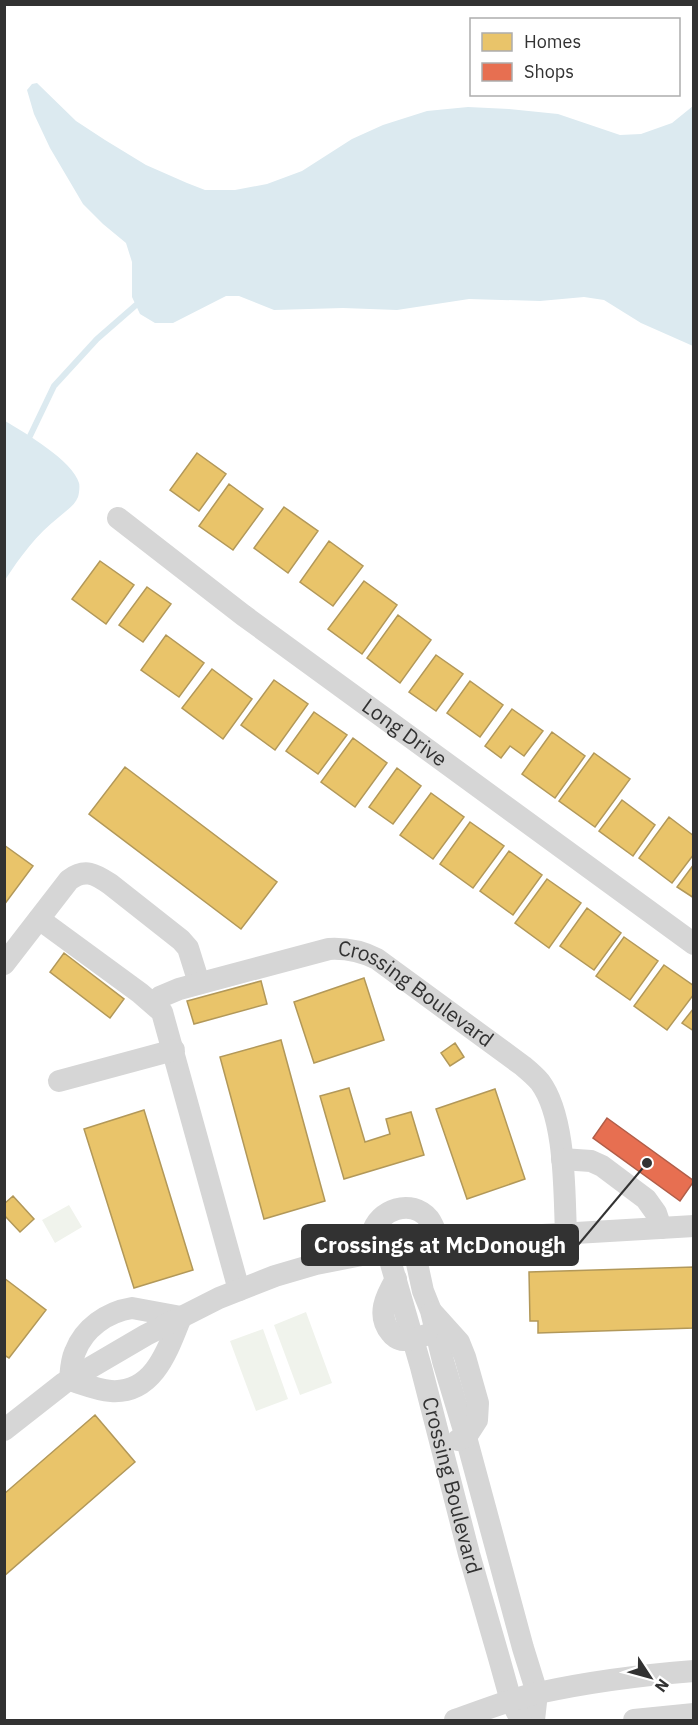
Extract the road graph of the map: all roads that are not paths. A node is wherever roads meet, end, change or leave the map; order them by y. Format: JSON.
{"nodes":[{"id":1,"x":118,"y":518,"type":"dead end"},
{"id":2,"x":39,"y":919,"type":"junction"},
{"id":3,"x":693,"y":944,"type":"edge"},
{"id":4,"x":4,"y":964,"type":"edge"},
{"id":5,"x":199,"y":983,"type":"junction"},
{"id":6,"x":153,"y":1003,"type":"junction"},
{"id":7,"x":174,"y":1050,"type":"junction"},
{"id":8,"x":59,"y":1081,"type":"dead end"},
{"id":9,"x":562,"y":1159,"type":"junction"},
{"id":10,"x":693,"y":1226,"type":"edge"},
{"id":11,"x":661,"y":1228,"type":"junction"},
{"id":12,"x":566,"y":1233,"type":"junction"},
{"id":13,"x":439,"y":1241,"type":"junction"},
{"id":14,"x":413,"y":1245,"type":"junction"},
{"id":15,"x":380,"y":1252,"type":"junction"},
{"id":16,"x":239,"y":1290,"type":"junction"},
{"id":17,"x":181,"y":1317,"type":"junction"},
{"id":18,"x":434,"y":1322,"type":"junction"},
{"id":19,"x":413,"y":1338,"type":"junction"},
{"id":20,"x":459,"y":1375,"type":"junction"},
{"id":21,"x":70,"y":1380,"type":"junction"},
{"id":22,"x":426,"y":1387,"type":"junction"},
{"id":23,"x":9,"y":1420,"type":"edge"},
{"id":24,"x":466,"y":1437,"type":"junction"},
{"id":25,"x":442,"y":1445,"type":"junction"},
{"id":26,"x":495,"y":1548,"type":"junction"},
{"id":27,"x":469,"y":1554,"type":"junction"},
{"id":28,"x":693,"y":1671,"type":"edge"},
{"id":29,"x":537,"y":1693,"type":"junction"},
{"id":30,"x":516,"y":1711,"type":"edge"},
{"id":31,"x":693,"y":1714,"type":"edge"},
{"id":32,"x":455,"y":1720,"type":"edge"},
{"id":33,"x":534,"y":1720,"type":"edge"},
{"id":34,"x":633,"y":1720,"type":"edge"}],
"edges":[{"from":1,"to":3,"type":"street","name":"Long Drive"},
{"from":2,"to":4,"type":"street"},
{"from":2,"to":5,"type":"street"},
{"from":2,"to":6,"type":"street"},
{"from":5,"to":6,"type":"street","name":"Crossing Boulevard"},
{"from":5,"to":9,"type":"street","name":"Crossing Boulevard"},
{"from":6,"to":7,"type":"street"},
{"from":7,"to":8,"type":"street"},
{"from":7,"to":16,"type":"street"},
{"from":9,"to":11,"type":"street"},
{"from":9,"to":12,"type":"street","name":"Crossing Boulevard"},
{"from":10,"to":11,"type":"street"},
{"from":11,"to":12,"type":"street"},
{"from":12,"to":13,"type":"street"},
{"from":13,"to":14,"type":"street"},
{"from":13,"to":15,"type":"street"},
{"from":14,"to":15,"type":"street"},
{"from":14,"to":18,"type":"street","name":"Crossing Boulevard"},
{"from":15,"to":16,"type":"street"},
{"from":15,"to":19,"type":"street"},
{"from":16,"to":17,"type":"street"},
{"from":17,"to":21,"type":"street"},
{"from":17,"to":21,"type":"street"},
{"from":17,"to":21,"type":"street"},
{"from":18,"to":19,"type":"street"},
{"from":18,"to":20,"type":"street","name":"Crossing Boulevard"},
{"from":19,"to":22,"type":"street","name":"Crossing Boulevard"},
{"from":20,"to":22,"type":"street"},
{"from":20,"to":24,"type":"street","name":"Crossing Boulevard"},
{"from":21,"to":23,"type":"street"},
{"from":22,"to":25,"type":"street","name":"Crossing Boulevard"},
{"from":24,"to":25,"type":"street"},
{"from":24,"to":26,"type":"street","name":"Crossing Boulevard"},
{"from":25,"to":27,"type":"street","name":"Crossing Boulevard"},
{"from":26,"to":27,"type":"street"},
{"from":26,"to":29,"type":"street","name":"Crossing Boulevard"},
{"from":27,"to":30,"type":"street","name":"Crossing Boulevard"},
{"from":28,"to":29,"type":"street"},
{"from":29,"to":30,"type":"street"},
{"from":29,"to":33,"type":"street","name":"Crossing Boulevard"},
{"from":30,"to":32,"type":"street"},
{"from":31,"to":34,"type":"street"}]}
